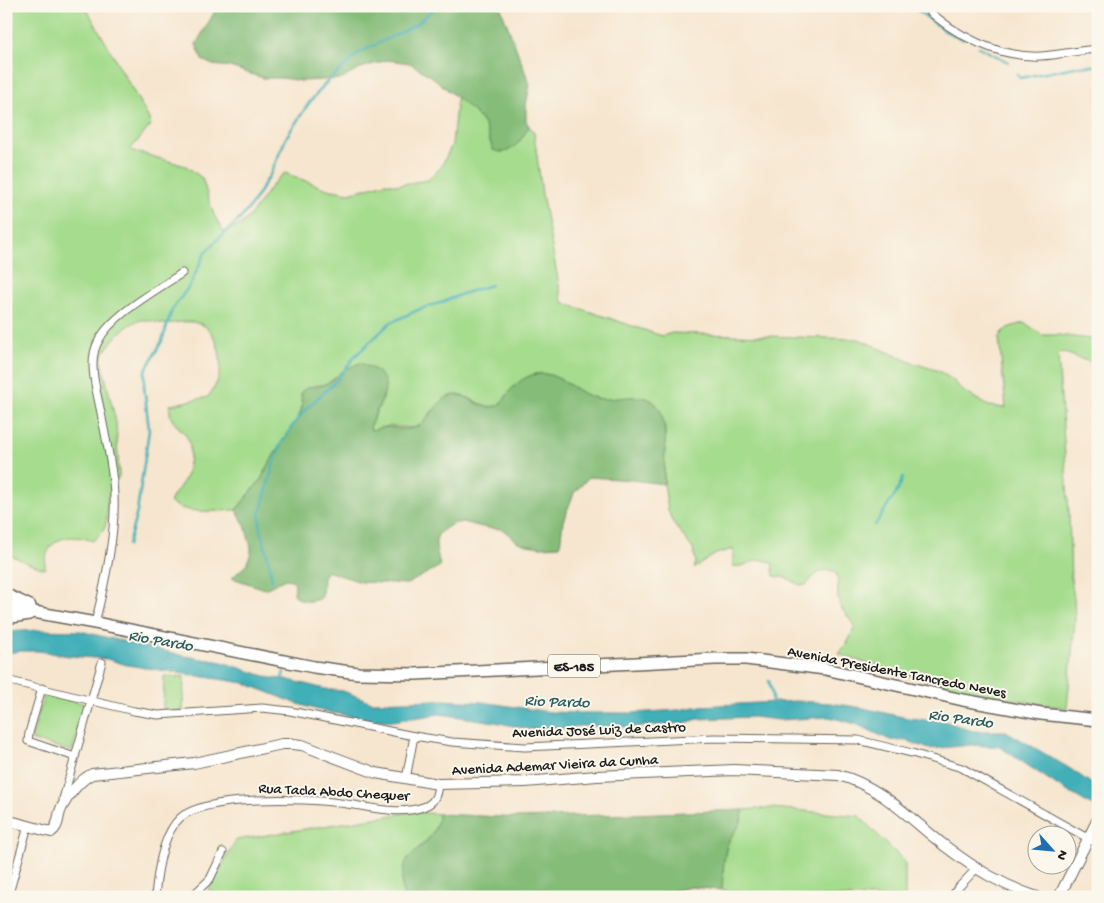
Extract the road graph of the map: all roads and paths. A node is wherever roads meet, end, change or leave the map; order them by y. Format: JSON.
{"nodes":[{"id":1,"x":924,"y":6,"type":"edge"},
{"id":2,"x":1098,"y":49,"type":"edge"},
{"id":3,"x":182,"y":273,"type":"dead end"},
{"id":4,"x":7,"y":606,"type":"edge"},
{"id":5,"x":50,"y":615,"type":"junction"},
{"id":6,"x":95,"y":623,"type":"junction"},
{"id":7,"x":102,"y":662,"type":"dead end"},
{"id":8,"x":6,"y":680,"type":"edge"},
{"id":9,"x":42,"y":688,"type":"junction"},
{"id":10,"x":91,"y":699,"type":"junction"},
{"id":11,"x":1098,"y":720,"type":"edge"},
{"id":12,"x":414,"y":736,"type":"junction"},
{"id":13,"x":75,"y":757,"type":"junction"},
{"id":14,"x":406,"y":779,"type":"junction"},
{"id":15,"x":438,"y":784,"type":"junction"},
{"id":16,"x":61,"y":807,"type":"junction"},
{"id":17,"x":1098,"y":819,"type":"edge"},
{"id":18,"x":6,"y":820,"type":"edge"},
{"id":19,"x":28,"y":826,"type":"junction"},
{"id":20,"x":1093,"y":842,"type":"edge"},
{"id":21,"x":223,"y":852,"type":"dead end"},
{"id":22,"x":976,"y":868,"type":"junction"},
{"id":23,"x":8,"y":897,"type":"edge"},
{"id":24,"x":154,"y":897,"type":"edge"},
{"id":25,"x":191,"y":897,"type":"edge"},
{"id":26,"x":952,"y":897,"type":"edge"},
{"id":27,"x":1038,"y":897,"type":"edge"},
{"id":28,"x":1059,"y":897,"type":"edge"}],
"edges":[{"from":1,"to":2,"type":"street"},
{"from":3,"to":6,"type":"street"},
{"from":4,"to":5,"type":"main road"},
{"from":4,"to":5,"type":"main road"},
{"from":5,"to":6,"type":"main road","name":"Avenida Presidente Tancredo Neves","number":"ES-185"},
{"from":6,"to":11,"type":"main road","name":"Avenida Presidente Tancredo Neves","number":"ES-185"},
{"from":7,"to":10,"type":"street"},
{"from":8,"to":9,"type":"street","name":"Avenida José Luiz de Castro"},
{"from":9,"to":10,"type":"street","name":"Avenida José Luiz de Castro"},
{"from":9,"to":13,"type":"street"},
{"from":10,"to":12,"type":"street","name":"Avenida José Luiz de Castro"},
{"from":10,"to":13,"type":"street"},
{"from":12,"to":14,"type":"street"},
{"from":12,"to":20,"type":"street","name":"Avenida José Luiz de Castro"},
{"from":13,"to":16,"type":"street"},
{"from":14,"to":15,"type":"street","name":"Avenida Ademar Vieira da Cunha"},
{"from":14,"to":16,"type":"street","name":"Avenida Ademar Vieira da Cunha"},
{"from":15,"to":22,"type":"street","name":"Avenida Ademar Vieira da Cunha"},
{"from":15,"to":24,"type":"street","name":"Rua Tacla Abdo Chequer"},
{"from":16,"to":19,"type":"street"},
{"from":17,"to":20,"type":"street"},
{"from":18,"to":19,"type":"street"},
{"from":19,"to":23,"type":"street"},
{"from":20,"to":28,"type":"street"},
{"from":21,"to":25,"type":"street"},
{"from":22,"to":26,"type":"street"},
{"from":22,"to":27,"type":"street","name":"Avenida Ademar Vieira da Cunha"}]}
